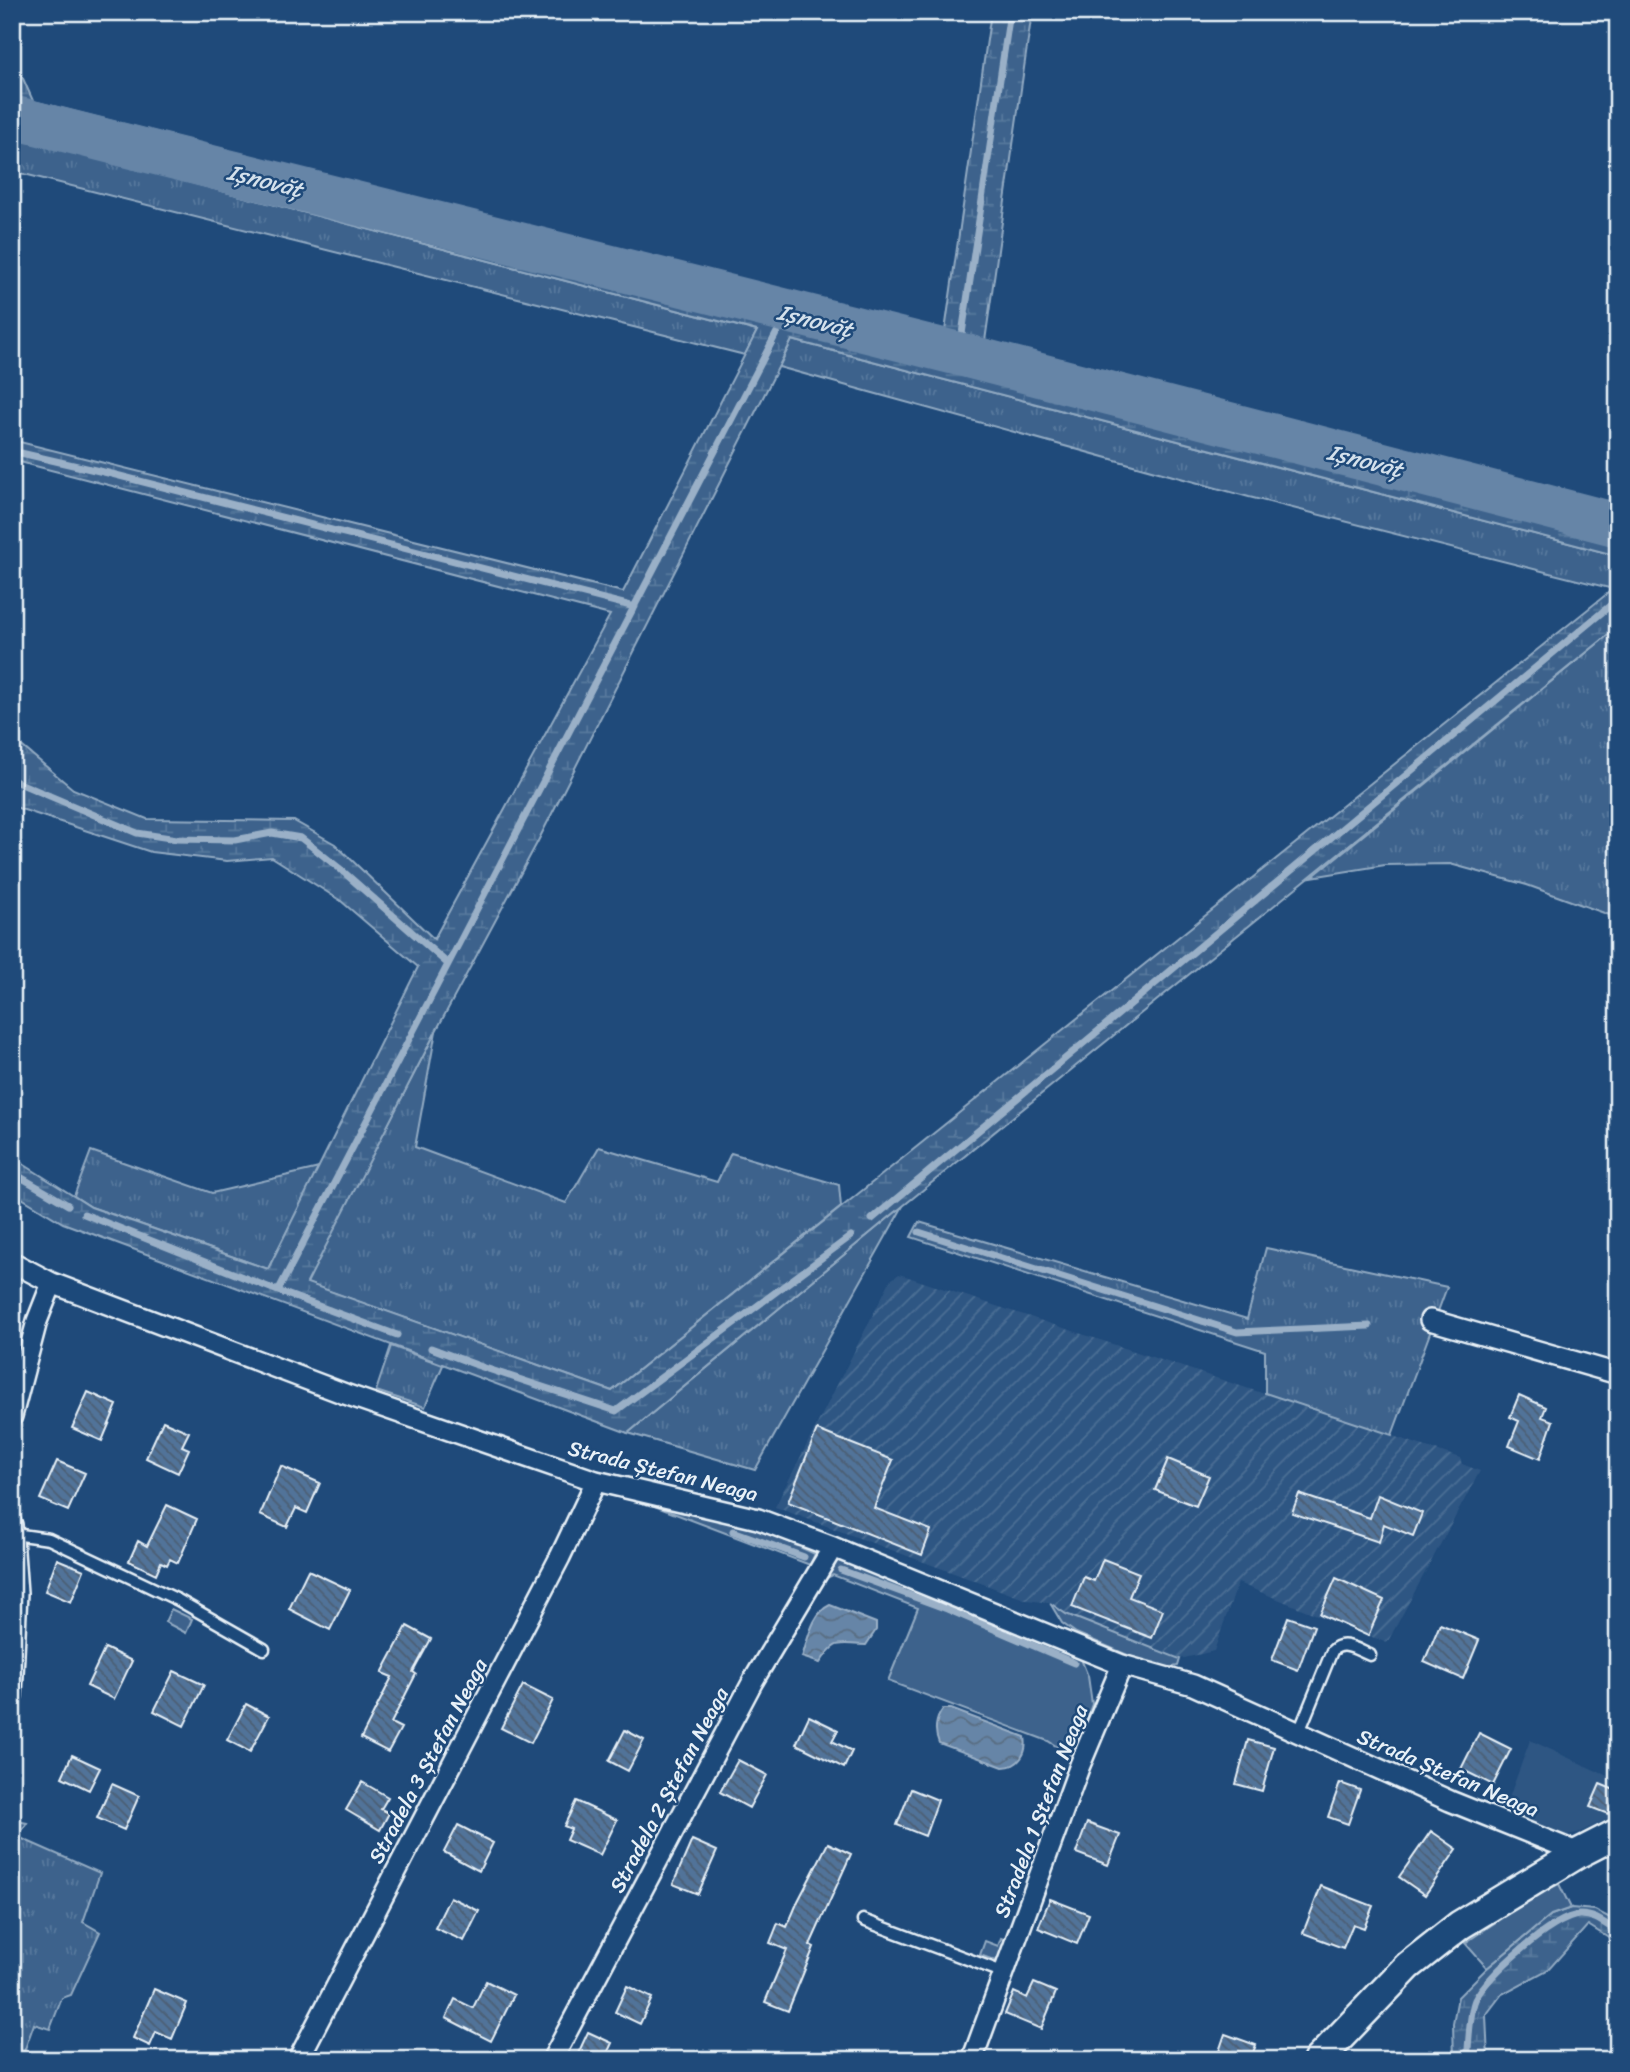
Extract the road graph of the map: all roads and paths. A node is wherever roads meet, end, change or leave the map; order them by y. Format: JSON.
{"nodes":[{"id":1,"x":12,"y":1262,"type":"edge"},
{"id":2,"x":52,"y":1283,"type":"junction"},
{"id":3,"x":1430,"y":1320,"type":"dead end"},
{"id":4,"x":1618,"y":1374,"type":"edge"},
{"id":5,"x":12,"y":1416,"type":"edge"},
{"id":6,"x":596,"y":1481,"type":"junction"},
{"id":7,"x":13,"y":1530,"type":"edge"},
{"id":8,"x":833,"y":1546,"type":"junction"},
{"id":9,"x":264,"y":1649,"type":"dead end"},
{"id":10,"x":1370,"y":1655,"type":"dead end"},
{"id":11,"x":1122,"y":1665,"type":"junction"},
{"id":12,"x":12,"y":1695,"type":"edge"},
{"id":13,"x":1299,"y":1732,"type":"junction"},
{"id":14,"x":1618,"y":1833,"type":"edge"},
{"id":15,"x":1579,"y":1853,"type":"junction"},
{"id":16,"x":863,"y":1920,"type":"dead end"},
{"id":17,"x":1005,"y":1973,"type":"junction"},
{"id":18,"x":298,"y":2060,"type":"edge"},
{"id":19,"x":552,"y":2060,"type":"edge"},
{"id":20,"x":972,"y":2060,"type":"edge"},
{"id":21,"x":1318,"y":2060,"type":"edge"}],
"edges":[{"from":1,"to":2,"type":"street","name":"Strada Ștefan Neaga"},
{"from":2,"to":5,"type":"street"},
{"from":2,"to":6,"type":"street","name":"Strada Ștefan Neaga"},
{"from":3,"to":4,"type":"street"},
{"from":6,"to":8,"type":"street","name":"Strada Ștefan Neaga"},
{"from":6,"to":18,"type":"street","name":"Stradela 3 Ștefan Neaga"},
{"from":7,"to":9,"type":"lane"},
{"from":7,"to":12,"type":"street"},
{"from":8,"to":11,"type":"street","name":"Strada Ștefan Neaga"},
{"from":8,"to":19,"type":"street","name":"Stradela 2 Ștefan Neaga"},
{"from":10,"to":13,"type":"lane"},
{"from":11,"to":13,"type":"street","name":"Strada Ștefan Neaga"},
{"from":11,"to":17,"type":"street","name":"Stradela 1 Ștefan Neaga"},
{"from":13,"to":15,"type":"street","name":"Strada Ștefan Neaga"},
{"from":14,"to":15,"type":"street"},
{"from":15,"to":21,"type":"street"},
{"from":16,"to":17,"type":"lane"},
{"from":17,"to":20,"type":"street","name":"Stradela 1 Ștefan Neaga"}]}
